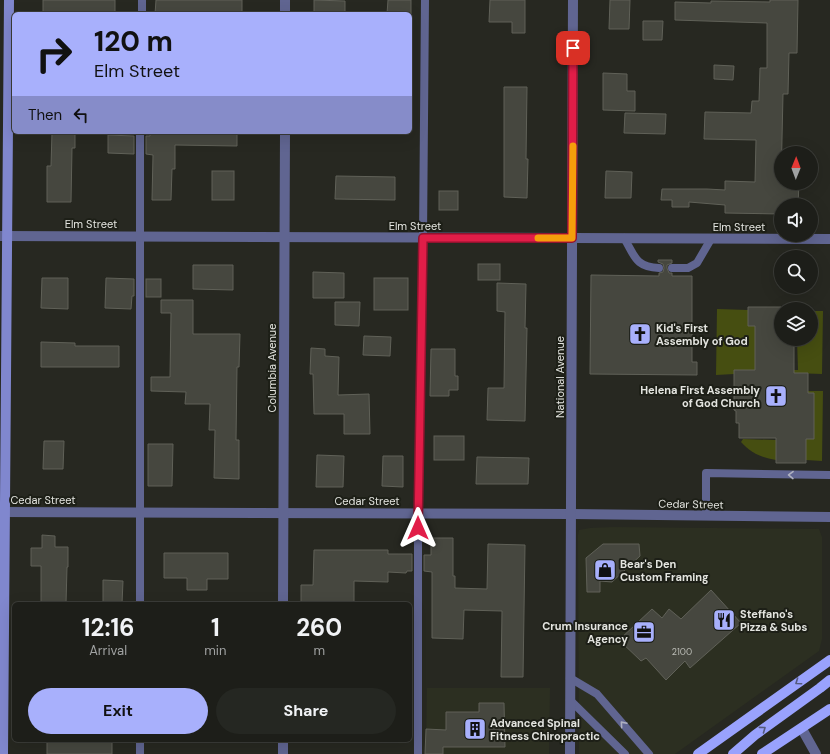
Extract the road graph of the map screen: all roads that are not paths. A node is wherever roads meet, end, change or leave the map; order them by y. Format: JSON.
{"nodes":[{"id":1,"x":9,"y":0,"type":"edge"},
{"id":2,"x":142,"y":0,"type":"edge"},
{"id":3,"x":286,"y":0,"type":"edge"},
{"id":4,"x":424,"y":0,"type":"edge"},
{"id":5,"x":574,"y":0,"type":"edge"},
{"id":6,"x":142,"y":12,"type":"edge"},
{"id":7,"x":285,"y":12,"type":"edge"},
{"id":8,"x":4,"y":100,"type":"edge"},
{"id":9,"x":140,"y":134,"type":"edge"},
{"id":10,"x":285,"y":134,"type":"edge"},
{"id":11,"x":4,"y":236,"type":"edge"},
{"id":12,"x":140,"y":237,"type":"junction"},
{"id":13,"x":285,"y":237,"type":"junction"},
{"id":14,"x":423,"y":238,"type":"junction"},
{"id":15,"x":572,"y":238,"type":"junction"},
{"id":16,"x":624,"y":238,"type":"junction"},
{"id":17,"x":711,"y":239,"type":"junction"},
{"id":18,"x":830,"y":239,"type":"edge"},
{"id":19,"x":658,"y":268,"type":"dead end"},
{"id":20,"x":672,"y":268,"type":"dead end"},
{"id":21,"x":830,"y":475,"type":"edge"},
{"id":22,"x":3,"y":512,"type":"edge"},
{"id":23,"x":140,"y":513,"type":"junction"},
{"id":24,"x":284,"y":513,"type":"junction"},
{"id":25,"x":418,"y":514,"type":"junction"},
{"id":26,"x":571,"y":514,"type":"junction"},
{"id":27,"x":706,"y":516,"type":"junction"},
{"id":28,"x":830,"y":517,"type":"edge"},
{"id":29,"x":140,"y":602,"type":"edge"},
{"id":30,"x":283,"y":602,"type":"edge"},
{"id":31,"x":830,"y":660,"type":"edge"},
{"id":32,"x":570,"y":678,"type":"junction"},
{"id":33,"x":830,"y":680,"type":"edge"},
{"id":34,"x":570,"y":700,"type":"junction"},
{"id":35,"x":830,"y":710,"type":"edge"},
{"id":36,"x":802,"y":729,"type":"junction"},
{"id":37,"x":140,"y":742,"type":"edge"},
{"id":38,"x":283,"y":742,"type":"edge"},
{"id":39,"x":3,"y":754,"type":"edge"},
{"id":40,"x":140,"y":754,"type":"edge"},
{"id":41,"x":283,"y":754,"type":"edge"},
{"id":42,"x":418,"y":754,"type":"edge"},
{"id":43,"x":570,"y":754,"type":"edge"},
{"id":44,"x":625,"y":754,"type":"edge"},
{"id":45,"x":648,"y":754,"type":"edge"},
{"id":46,"x":698,"y":754,"type":"edge"},
{"id":47,"x":733,"y":754,"type":"edge"},
{"id":48,"x":762,"y":754,"type":"edge"},
{"id":49,"x":816,"y":754,"type":"edge"}],
"edges":[{"from":1,"to":8,"type":"street"},
{"from":2,"to":6,"type":"lane"},
{"from":3,"to":7,"type":"street"},
{"from":4,"to":14,"type":"lane"},
{"from":5,"to":15,"type":"street","name":"National Avenue"},
{"from":8,"to":11,"type":"street"},
{"from":9,"to":12,"type":"lane"},
{"from":10,"to":13,"type":"street","name":"Columbia Avenue"},
{"from":11,"to":12,"type":"street","name":"Elm Street"},
{"from":11,"to":22,"type":"street"},
{"from":12,"to":13,"type":"street","name":"Elm Street"},
{"from":12,"to":23,"type":"lane"},
{"from":13,"to":14,"type":"street","name":"Elm Street"},
{"from":13,"to":24,"type":"street","name":"Columbia Avenue"},
{"from":14,"to":15,"type":"street","name":"Elm Street"},
{"from":14,"to":25,"type":"lane"},
{"from":15,"to":16,"type":"street","name":"Elm Street"},
{"from":15,"to":26,"type":"street","name":"National Avenue"},
{"from":16,"to":17,"type":"street","name":"Elm Street"},
{"from":16,"to":19,"type":"lane"},
{"from":17,"to":18,"type":"street","name":"Elm Street"},
{"from":17,"to":20,"type":"lane"},
{"from":21,"to":27,"type":"lane","one_way":true},
{"from":22,"to":23,"type":"street","name":"Cedar Street"},
{"from":22,"to":39,"type":"street"},
{"from":23,"to":24,"type":"street","name":"Cedar Street"},
{"from":23,"to":29,"type":"lane"},
{"from":24,"to":25,"type":"street","name":"Cedar Street"},
{"from":24,"to":30,"type":"street","name":"Columbia Avenue"},
{"from":25,"to":26,"type":"street","name":"Cedar Street"},
{"from":25,"to":42,"type":"lane"},
{"from":26,"to":27,"type":"street","name":"Cedar Street"},
{"from":26,"to":32,"type":"street","name":"National Avenue"},
{"from":27,"to":28,"type":"street","name":"Cedar Street"},
{"from":31,"to":46,"type":"main road","one_way":true},
{"from":32,"to":34,"type":"street","name":"National Avenue"},
{"from":45,"to":32,"type":"lane","one_way":true},
{"from":47,"to":33,"type":"main road","one_way":true},
{"from":34,"to":43,"type":"street","name":"National Avenue"},
{"from":34,"to":44,"type":"lane"},
{"from":35,"to":36,"type":"main road"},
{"from":36,"to":48,"type":"main road"},
{"from":36,"to":49,"type":"street"},
{"from":37,"to":40,"type":"lane"},
{"from":38,"to":41,"type":"street"}]}
